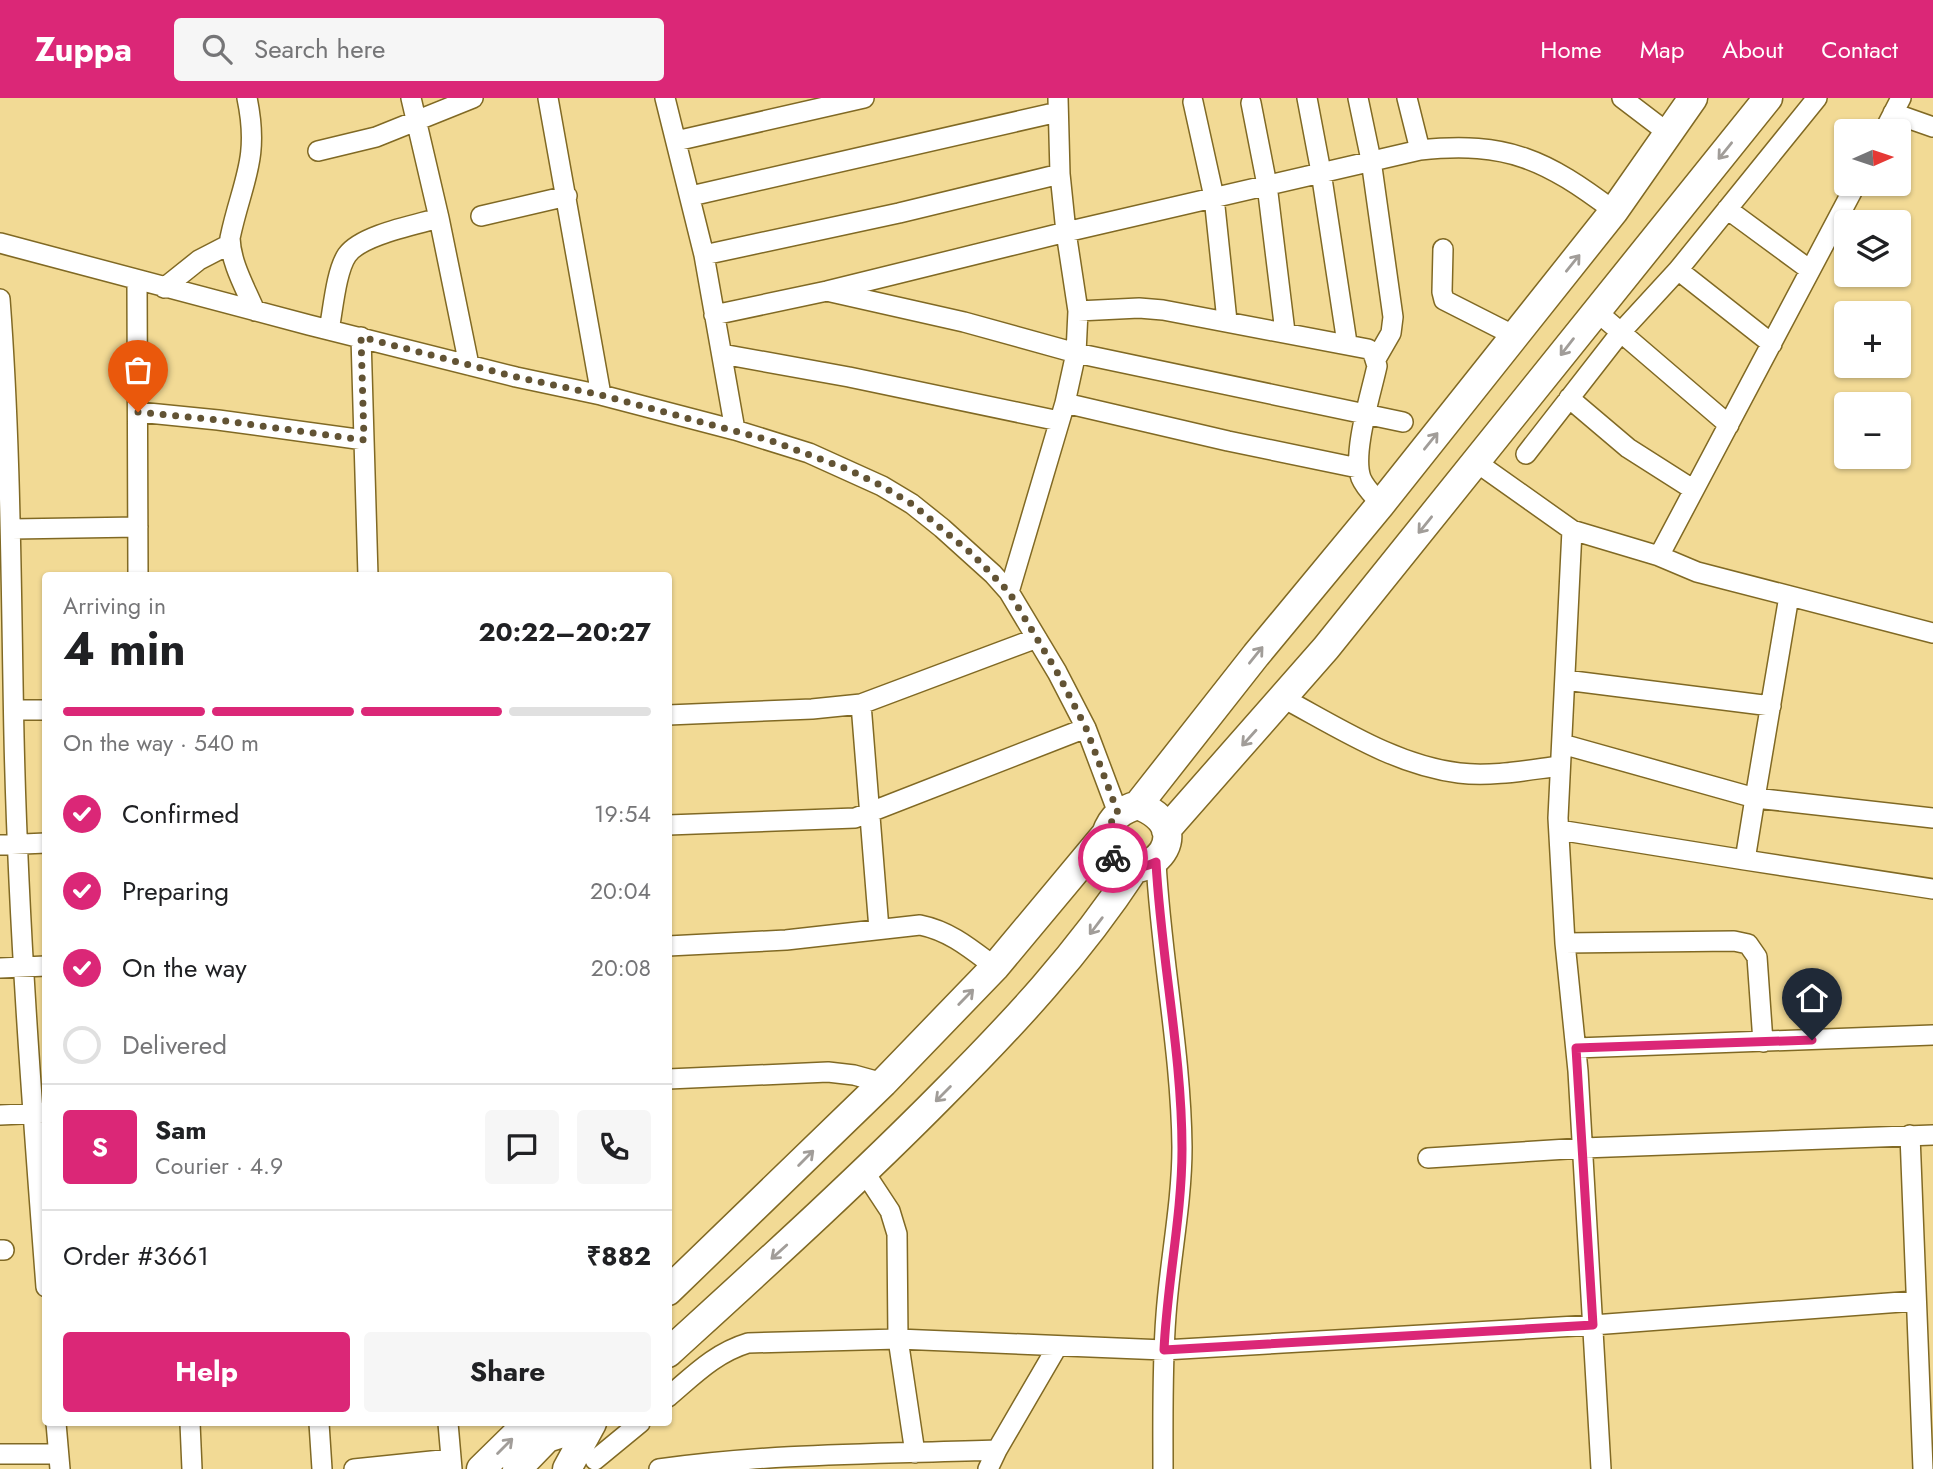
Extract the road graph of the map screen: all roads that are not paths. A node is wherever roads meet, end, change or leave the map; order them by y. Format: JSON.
{"nodes":[{"id":1,"x":247,"y":98,"type":"edge"},
{"id":2,"x":411,"y":98,"type":"edge"},
{"id":3,"x":472,"y":98,"type":"edge"},
{"id":4,"x":548,"y":98,"type":"edge"},
{"id":5,"x":665,"y":98,"type":"edge"},
{"id":6,"x":864,"y":98,"type":"edge"},
{"id":7,"x":1307,"y":98,"type":"edge"},
{"id":8,"x":1358,"y":98,"type":"edge"},
{"id":9,"x":1407,"y":98,"type":"edge"},
{"id":10,"x":1622,"y":98,"type":"edge"},
{"id":11,"x":1693,"y":98,"type":"edge"},
{"id":12,"x":1768,"y":98,"type":"edge"},
{"id":13,"x":1817,"y":98,"type":"edge"},
{"id":14,"x":1192,"y":102,"type":"dead end"},
{"id":15,"x":1251,"y":103,"type":"dead end"},
{"id":16,"x":1058,"y":105,"type":"edge"},
{"id":17,"x":1897,"y":106,"type":"edge"},
{"id":18,"x":417,"y":122,"type":"junction"},
{"id":19,"x":1933,"y":127,"type":"edge"},
{"id":20,"x":1668,"y":133,"type":"junction"},
{"id":21,"x":676,"y":141,"type":"junction"},
{"id":22,"x":1420,"y":150,"type":"junction"},
{"id":23,"x":318,"y":151,"type":"dead end"},
{"id":24,"x":1371,"y":160,"type":"junction"},
{"id":25,"x":1321,"y":172,"type":"junction"},
{"id":26,"x":1060,"y":174,"type":"junction"},
{"id":27,"x":1266,"y":185,"type":"junction"},
{"id":28,"x":567,"y":196,"type":"junction"},
{"id":29,"x":691,"y":196,"type":"junction"},
{"id":30,"x":1850,"y":196,"type":"edge"},
{"id":31,"x":1214,"y":197,"type":"junction"},
{"id":32,"x":1727,"y":209,"type":"junction"},
{"id":33,"x":1614,"y":211,"type":"junction"},
{"id":34,"x":481,"y":216,"type":"dead end"},
{"id":35,"x":439,"y":218,"type":"junction"},
{"id":36,"x":1066,"y":232,"type":"junction"},
{"id":37,"x":0,"y":243,"type":"edge"},
{"id":38,"x":230,"y":244,"type":"junction"},
{"id":39,"x":1443,"y":249,"type":"dead end"},
{"id":40,"x":704,"y":255,"type":"junction"},
{"id":41,"x":1678,"y":270,"type":"junction"},
{"id":42,"x":1810,"y":270,"type":"junction"},
{"id":43,"x":137,"y":281,"type":"junction"},
{"id":44,"x":164,"y":288,"type":"junction"},
{"id":45,"x":827,"y":291,"type":"junction"},
{"id":46,"x":0,"y":299,"type":"edge"},
{"id":47,"x":1078,"y":310,"type":"junction"},
{"id":48,"x":255,"y":311,"type":"junction"},
{"id":49,"x":1596,"y":311,"type":"junction"},
{"id":50,"x":715,"y":315,"type":"junction"},
{"id":51,"x":1227,"y":321,"type":"junction"},
{"id":52,"x":330,"y":330,"type":"junction"},
{"id":53,"x":1285,"y":332,"type":"junction"},
{"id":54,"x":1621,"y":332,"type":"junction"},
{"id":55,"x":1515,"y":336,"type":"junction"},
{"id":56,"x":361,"y":337,"type":"junction"},
{"id":57,"x":1347,"y":343,"type":"junction"},
{"id":58,"x":1772,"y":344,"type":"junction"},
{"id":59,"x":1076,"y":353,"type":"junction"},
{"id":60,"x":722,"y":354,"type":"junction"},
{"id":61,"x":1376,"y":359,"type":"junction"},
{"id":62,"x":468,"y":365,"type":"junction"},
{"id":63,"x":601,"y":395,"type":"junction"},
{"id":64,"x":1569,"y":398,"type":"junction"},
{"id":65,"x":138,"y":412,"type":"junction"},
{"id":66,"x":1062,"y":412,"type":"junction"},
{"id":67,"x":1366,"y":414,"type":"junction"},
{"id":68,"x":1403,"y":422,"type":"dead end"},
{"id":69,"x":1729,"y":425,"type":"junction"},
{"id":70,"x":735,"y":430,"type":"junction"},
{"id":71,"x":364,"y":440,"type":"junction"},
{"id":72,"x":1525,"y":454,"type":"dead end"},
{"id":73,"x":1476,"y":462,"type":"junction"},
{"id":74,"x":1358,"y":468,"type":"junction"},
{"id":75,"x":5,"y":470,"type":"edge"},
{"id":76,"x":1694,"y":490,"type":"junction"},
{"id":77,"x":1381,"y":504,"type":"junction"},
{"id":78,"x":138,"y":527,"type":"junction"},
{"id":79,"x":12,"y":529,"type":"junction"},
{"id":80,"x":1572,"y":530,"type":"junction"},
{"id":81,"x":1659,"y":556,"type":"junction"},
{"id":82,"x":138,"y":572,"type":"edge"},
{"id":83,"x":368,"y":572,"type":"edge"},
{"id":84,"x":6,"y":589,"type":"edge"},
{"id":85,"x":1009,"y":592,"type":"junction"},
{"id":86,"x":1788,"y":596,"type":"junction"},
{"id":87,"x":1933,"y":633,"type":"edge"},
{"id":88,"x":1037,"y":638,"type":"junction"},
{"id":89,"x":1565,"y":680,"type":"junction"},
{"id":90,"x":1283,"y":698,"type":"junction"},
{"id":91,"x":861,"y":704,"type":"junction"},
{"id":92,"x":1771,"y":706,"type":"junction"},
{"id":93,"x":14,"y":710,"type":"junction"},
{"id":94,"x":42,"y":710,"type":"edge"},
{"id":95,"x":672,"y":715,"type":"edge"},
{"id":96,"x":1086,"y":728,"type":"junction"},
{"id":97,"x":7,"y":736,"type":"edge"},
{"id":98,"x":1562,"y":744,"type":"junction"},
{"id":99,"x":1560,"y":766,"type":"junction"},
{"id":100,"x":1755,"y":798,"type":"junction"},
{"id":101,"x":869,"y":814,"type":"junction"},
{"id":102,"x":1121,"y":818,"type":"junction"},
{"id":103,"x":1933,"y":818,"type":"edge"},
{"id":104,"x":672,"y":825,"type":"edge"},
{"id":105,"x":1166,"y":830,"type":"junction"},
{"id":106,"x":1559,"y":830,"type":"junction"},
{"id":107,"x":42,"y":843,"type":"edge"},
{"id":108,"x":9,"y":844,"type":"edge"},
{"id":109,"x":1745,"y":860,"type":"junction"},
{"id":110,"x":1145,"y":866,"type":"junction"},
{"id":111,"x":1933,"y":889,"type":"edge"},
{"id":112,"x":879,"y":929,"type":"junction"},
{"id":113,"x":1564,"y":943,"type":"junction"},
{"id":114,"x":672,"y":946,"type":"edge"},
{"id":115,"x":42,"y":966,"type":"edge"},
{"id":116,"x":24,"y":967,"type":"junction"},
{"id":117,"x":995,"y":967,"type":"junction"},
{"id":118,"x":0,"y":968,"type":"edge"},
{"id":119,"x":1933,"y":1035,"type":"edge"},
{"id":120,"x":1763,"y":1042,"type":"junction"},
{"id":121,"x":1576,"y":1048,"type":"junction"},
{"id":122,"x":672,"y":1079,"type":"edge"},
{"id":123,"x":883,"y":1083,"type":"junction"},
{"id":124,"x":39,"y":1114,"type":"edge"},
{"id":125,"x":0,"y":1115,"type":"edge"},
{"id":126,"x":1910,"y":1135,"type":"junction"},
{"id":127,"x":1933,"y":1135,"type":"edge"},
{"id":128,"x":1583,"y":1148,"type":"junction"},
{"id":129,"x":1428,"y":1158,"type":"dead end"},
{"id":130,"x":865,"y":1173,"type":"junction"},
{"id":131,"x":42,"y":1188,"type":"edge"},
{"id":132,"x":672,"y":1287,"type":"edge"},
{"id":133,"x":1915,"y":1301,"type":"junction"},
{"id":134,"x":1593,"y":1325,"type":"junction"},
{"id":135,"x":898,"y":1339,"type":"junction"},
{"id":136,"x":1057,"y":1347,"type":"junction"},
{"id":137,"x":672,"y":1349,"type":"edge"},
{"id":138,"x":1164,"y":1350,"type":"junction"},
{"id":139,"x":672,"y":1393,"type":"edge"},
{"id":140,"x":55,"y":1426,"type":"edge"},
{"id":141,"x":190,"y":1426,"type":"edge"},
{"id":142,"x":319,"y":1426,"type":"edge"},
{"id":143,"x":448,"y":1426,"type":"edge"},
{"id":144,"x":569,"y":1426,"type":"edge"},
{"id":145,"x":590,"y":1426,"type":"edge"},
{"id":146,"x":592,"y":1426,"type":"edge"},
{"id":147,"x":637,"y":1426,"type":"edge"},
{"id":148,"x":538,"y":1430,"type":"edge"},
{"id":149,"x":997,"y":1451,"type":"junction"},
{"id":150,"x":915,"y":1453,"type":"junction"},
{"id":151,"x":0,"y":1454,"type":"edge"},
{"id":152,"x":59,"y":1462,"type":"edge"},
{"id":153,"x":452,"y":1464,"type":"edge"},
{"id":154,"x":596,"y":1465,"type":"edge"},
{"id":155,"x":192,"y":1469,"type":"edge"},
{"id":156,"x":322,"y":1469,"type":"edge"},
{"id":157,"x":354,"y":1469,"type":"edge"},
{"id":158,"x":481,"y":1469,"type":"edge"},
{"id":159,"x":517,"y":1469,"type":"edge"},
{"id":160,"x":567,"y":1469,"type":"edge"},
{"id":161,"x":659,"y":1469,"type":"edge"},
{"id":162,"x":988,"y":1469,"type":"edge"},
{"id":163,"x":1163,"y":1469,"type":"edge"},
{"id":164,"x":1601,"y":1469,"type":"edge"},
{"id":165,"x":1923,"y":1469,"type":"edge"}],
"edges":[{"from":1,"to":38,"type":"street"},
{"from":2,"to":18,"type":"street"},
{"from":3,"to":18,"type":"street"},
{"from":4,"to":28,"type":"street"},
{"from":5,"to":21,"type":"street"},
{"from":6,"to":21,"type":"street"},
{"from":7,"to":25,"type":"street"},
{"from":8,"to":24,"type":"street"},
{"from":9,"to":22,"type":"street"},
{"from":10,"to":20,"type":"street"},
{"from":11,"to":20,"type":"highway"},
{"from":12,"to":49,"type":"highway","one_way":true},
{"from":13,"to":32,"type":"street"},
{"from":14,"to":31,"type":"street"},
{"from":15,"to":27,"type":"street"},
{"from":16,"to":26,"type":"street"},
{"from":16,"to":29,"type":"street"},
{"from":17,"to":19,"type":"street"},
{"from":18,"to":23,"type":"street"},
{"from":18,"to":35,"type":"street"},
{"from":20,"to":33,"type":"highway"},
{"from":21,"to":29,"type":"street"},
{"from":22,"to":24,"type":"street"},
{"from":22,"to":33,"type":"street"},
{"from":24,"to":25,"type":"street"},
{"from":24,"to":61,"type":"street"},
{"from":25,"to":27,"type":"street"},
{"from":25,"to":57,"type":"street"},
{"from":26,"to":36,"type":"street"},
{"from":26,"to":40,"type":"street"},
{"from":27,"to":31,"type":"street"},
{"from":27,"to":53,"type":"street"},
{"from":28,"to":34,"type":"street"},
{"from":28,"to":63,"type":"street"},
{"from":29,"to":40,"type":"street"},
{"from":30,"to":42,"type":"street"},
{"from":31,"to":36,"type":"street"},
{"from":31,"to":51,"type":"street"},
{"from":32,"to":41,"type":"street"},
{"from":32,"to":42,"type":"street"},
{"from":55,"to":33,"type":"highway","one_way":true},
{"from":35,"to":52,"type":"street"},
{"from":35,"to":62,"type":"street"},
{"from":36,"to":45,"type":"street"},
{"from":36,"to":47,"type":"street"},
{"from":37,"to":43,"type":"street"},
{"from":38,"to":44,"type":"street"},
{"from":38,"to":48,"type":"street"},
{"from":39,"to":55,"type":"street"},
{"from":40,"to":50,"type":"street"},
{"from":41,"to":54,"type":"street"},
{"from":41,"to":58,"type":"street"},
{"from":42,"to":58,"type":"street"},
{"from":43,"to":44,"type":"street"},
{"from":43,"to":65,"type":"street"},
{"from":44,"to":48,"type":"street"},
{"from":45,"to":50,"type":"street"},
{"from":45,"to":59,"type":"street"},
{"from":46,"to":75,"type":"street"},
{"from":47,"to":51,"type":"street"},
{"from":47,"to":59,"type":"street"},
{"from":48,"to":52,"type":"street"},
{"from":49,"to":54,"type":"street"},
{"from":49,"to":73,"type":"highway","one_way":true},
{"from":50,"to":60,"type":"street"},
{"from":51,"to":53,"type":"street"},
{"from":52,"to":56,"type":"street"},
{"from":53,"to":57,"type":"street"},
{"from":54,"to":64,"type":"street"},
{"from":54,"to":69,"type":"street"},
{"from":77,"to":55,"type":"highway","one_way":true},
{"from":56,"to":62,"type":"street"},
{"from":56,"to":71,"type":"street"},
{"from":57,"to":61,"type":"street"},
{"from":58,"to":69,"type":"street"},
{"from":59,"to":66,"type":"street"},
{"from":59,"to":67,"type":"street"},
{"from":60,"to":66,"type":"street"},
{"from":60,"to":70,"type":"street"},
{"from":61,"to":67,"type":"street"},
{"from":62,"to":63,"type":"street"},
{"from":63,"to":70,"type":"street"},
{"from":64,"to":72,"type":"street"},
{"from":64,"to":76,"type":"street"},
{"from":65,"to":71,"type":"street"},
{"from":65,"to":78,"type":"street"},
{"from":66,"to":74,"type":"street"},
{"from":66,"to":85,"type":"street"},
{"from":67,"to":68,"type":"street"},
{"from":67,"to":74,"type":"street"},
{"from":69,"to":76,"type":"street"},
{"from":70,"to":85,"type":"street"},
{"from":71,"to":83,"type":"street"},
{"from":73,"to":80,"type":"street"},
{"from":73,"to":90,"type":"highway","one_way":true},
{"from":74,"to":77,"type":"street"},
{"from":75,"to":79,"type":"street"},
{"from":76,"to":81,"type":"street"},
{"from":102,"to":77,"type":"highway","one_way":true},
{"from":78,"to":79,"type":"street"},
{"from":78,"to":82,"type":"street"},
{"from":79,"to":84,"type":"street"},
{"from":80,"to":81,"type":"street"},
{"from":80,"to":89,"type":"street"},
{"from":81,"to":86,"type":"street"},
{"from":84,"to":93,"type":"street"},
{"from":85,"to":88,"type":"street"},
{"from":86,"to":87,"type":"street"},
{"from":86,"to":92,"type":"street"},
{"from":88,"to":91,"type":"street"},
{"from":88,"to":96,"type":"street"},
{"from":89,"to":92,"type":"street"},
{"from":89,"to":98,"type":"street"},
{"from":90,"to":99,"type":"street"},
{"from":90,"to":105,"type":"highway","one_way":true},
{"from":91,"to":95,"type":"street"},
{"from":91,"to":101,"type":"street"},
{"from":92,"to":100,"type":"street"},
{"from":93,"to":94,"type":"street"},
{"from":93,"to":97,"type":"street"},
{"from":96,"to":101,"type":"street"},
{"from":96,"to":102,"type":"street"},
{"from":97,"to":108,"type":"street"},
{"from":98,"to":99,"type":"street"},
{"from":98,"to":100,"type":"street"},
{"from":99,"to":106,"type":"street"},
{"from":100,"to":103,"type":"street"},
{"from":100,"to":109,"type":"street"},
{"from":101,"to":104,"type":"street"},
{"from":101,"to":112,"type":"street"},
{"from":102,"to":105,"type":"highway"},
{"from":102,"to":110,"type":"highway"},
{"from":102,"to":117,"type":"highway"},
{"from":105,"to":110,"type":"highway"},
{"from":106,"to":109,"type":"street"},
{"from":106,"to":113,"type":"street"},
{"from":107,"to":108,"type":"street"},
{"from":108,"to":116,"type":"street"},
{"from":109,"to":111,"type":"street"},
{"from":110,"to":130,"type":"highway","one_way":true},
{"from":110,"to":138,"type":"street"},
{"from":112,"to":114,"type":"street"},
{"from":112,"to":117,"type":"street"},
{"from":113,"to":120,"type":"street"},
{"from":113,"to":121,"type":"street"},
{"from":115,"to":116,"type":"street"},
{"from":116,"to":118,"type":"street"},
{"from":116,"to":124,"type":"street"},
{"from":123,"to":117,"type":"highway","one_way":true},
{"from":119,"to":120,"type":"street"},
{"from":120,"to":121,"type":"street"},
{"from":121,"to":128,"type":"street"},
{"from":122,"to":123,"type":"street"},
{"from":132,"to":123,"type":"highway","one_way":true},
{"from":124,"to":125,"type":"street"},
{"from":124,"to":131,"type":"street"},
{"from":126,"to":127,"type":"street"},
{"from":126,"to":128,"type":"street"},
{"from":126,"to":133,"type":"street"},
{"from":128,"to":129,"type":"street"},
{"from":128,"to":134,"type":"street"},
{"from":130,"to":135,"type":"street"},
{"from":130,"to":137,"type":"highway","one_way":true},
{"from":133,"to":134,"type":"street"},
{"from":133,"to":165,"type":"street"},
{"from":134,"to":138,"type":"street"},
{"from":134,"to":164,"type":"street"},
{"from":135,"to":136,"type":"street"},
{"from":135,"to":139,"type":"street"},
{"from":135,"to":150,"type":"street"},
{"from":136,"to":138,"type":"street"},
{"from":136,"to":149,"type":"street"},
{"from":138,"to":163,"type":"street"},
{"from":140,"to":152,"type":"street"},
{"from":141,"to":155,"type":"street"},
{"from":142,"to":156,"type":"street"},
{"from":143,"to":153,"type":"street"},
{"from":144,"to":148,"type":"highway"},
{"from":145,"to":160,"type":"highway"},
{"from":146,"to":154,"type":"street"},
{"from":147,"to":154,"type":"street"},
{"from":158,"to":148,"type":"highway","one_way":true},
{"from":148,"to":159,"type":"highway"},
{"from":149,"to":150,"type":"street"},
{"from":149,"to":162,"type":"street"},
{"from":150,"to":161,"type":"street"},
{"from":151,"to":152,"type":"street"},
{"from":153,"to":157,"type":"street"}]}
